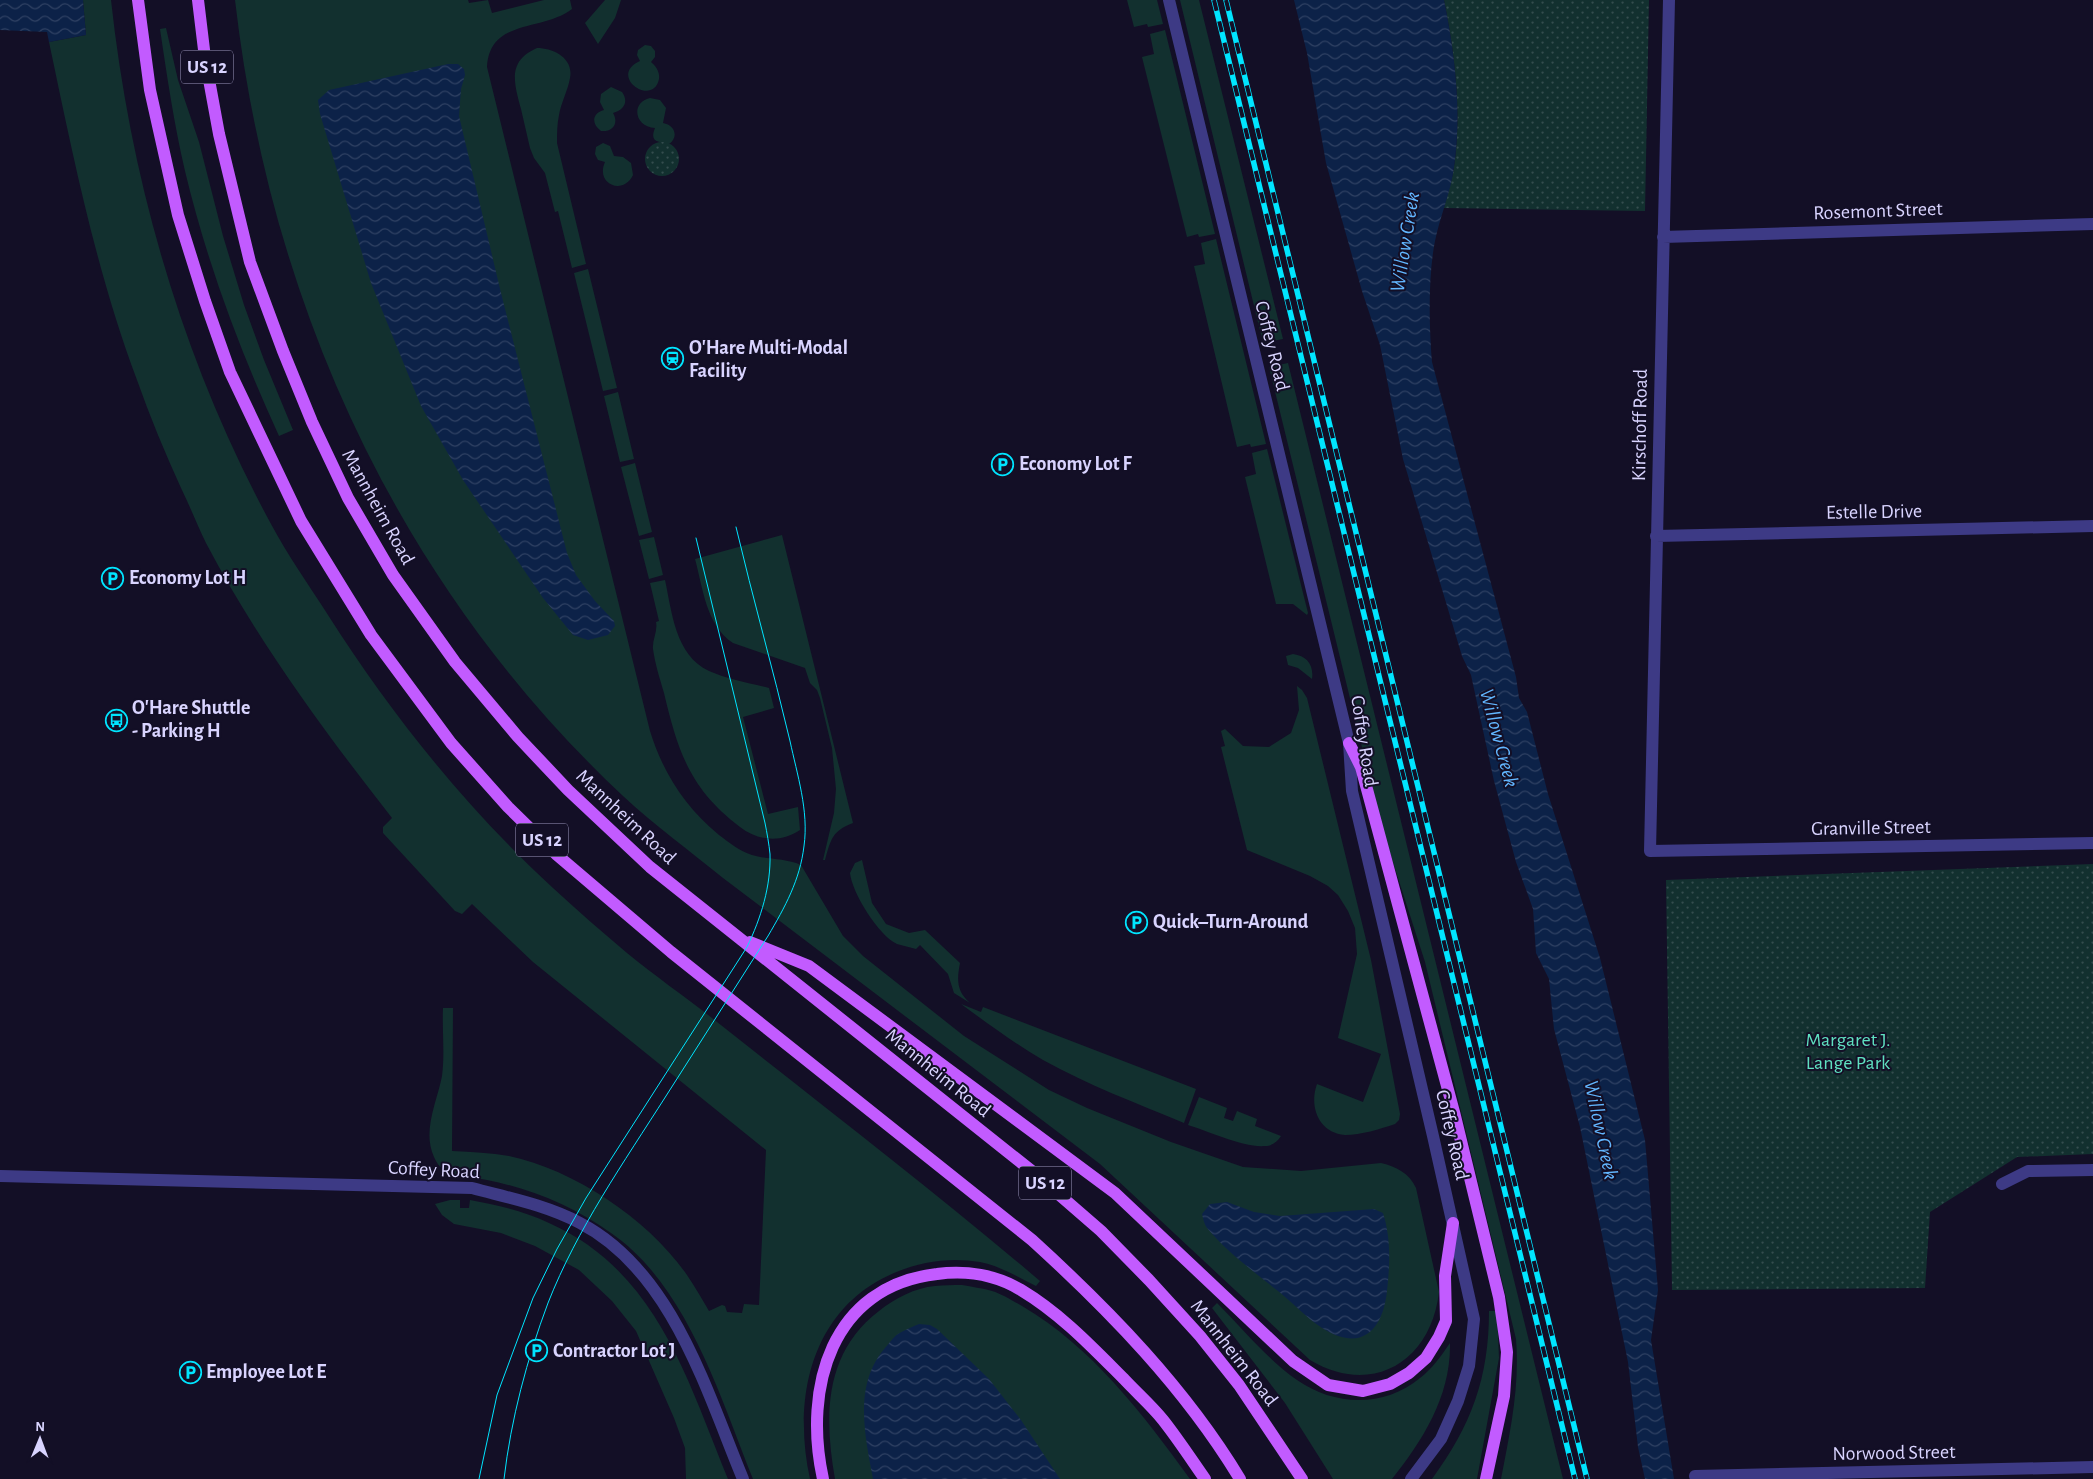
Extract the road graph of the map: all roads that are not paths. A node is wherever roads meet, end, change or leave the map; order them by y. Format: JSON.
{"nodes":[{"id":1,"x":138,"y":0,"type":"edge"},
{"id":2,"x":198,"y":0,"type":"edge"},
{"id":3,"x":1169,"y":0,"type":"edge"},
{"id":4,"x":1669,"y":0,"type":"edge"},
{"id":5,"x":2093,"y":224,"type":"edge"},
{"id":6,"x":1663,"y":236,"type":"junction"},
{"id":7,"x":2093,"y":526,"type":"edge"},
{"id":8,"x":1656,"y":536,"type":"junction"},
{"id":9,"x":1349,"y":743,"type":"junction"},
{"id":10,"x":2093,"y":843,"type":"edge"},
{"id":11,"x":1650,"y":851,"type":"joint"},
{"id":12,"x":737,"y":936,"type":"junction"},
{"id":13,"x":2093,"y":1170,"type":"edge"},
{"id":14,"x":0,"y":1176,"type":"edge"},
{"id":15,"x":2002,"y":1184,"type":"dead end"},
{"id":16,"x":1453,"y":1223,"type":"junction"},
{"id":17,"x":2093,"y":1467,"type":"edge"},
{"id":18,"x":1695,"y":1476,"type":"dead end"},
{"id":19,"x":743,"y":1479,"type":"edge"},
{"id":20,"x":823,"y":1479,"type":"edge"},
{"id":21,"x":1205,"y":1479,"type":"edge"},
{"id":22,"x":1240,"y":1479,"type":"edge"},
{"id":23,"x":1302,"y":1479,"type":"edge"},
{"id":24,"x":1411,"y":1479,"type":"edge"},
{"id":25,"x":1486,"y":1479,"type":"edge"}],
"edges":[{"from":1,"to":22,"type":"main road","number":"US 12"},
{"from":2,"to":12,"type":"main road","name":"Mannheim Road","number":"US 12"},
{"from":3,"to":9,"type":"street","name":"Coffey Road"},
{"from":4,"to":6,"type":"street","name":"Kirschoff Road"},
{"from":5,"to":6,"type":"street","name":"Rosemont Street"},
{"from":6,"to":8,"type":"street","name":"Kirschoff Road"},
{"from":7,"to":8,"type":"street","name":"Estelle Drive"},
{"from":8,"to":11,"type":"street","name":"Kirschoff Road"},
{"from":9,"to":16,"type":"street","name":"Coffey Road"},
{"from":9,"to":25,"type":"main road"},
{"from":10,"to":11,"type":"street","name":"Granville Street"},
{"from":12,"to":16,"type":"main road"},
{"from":12,"to":23,"type":"main road","name":"Mannheim Road","number":"US 12"},
{"from":13,"to":15,"type":"street"},
{"from":14,"to":19,"type":"street","name":"Coffey Road"},
{"from":16,"to":24,"type":"street","name":"Coffey Road"},
{"from":17,"to":18,"type":"street","name":"Norwood Street"},
{"from":20,"to":21,"type":"main road"}]}
